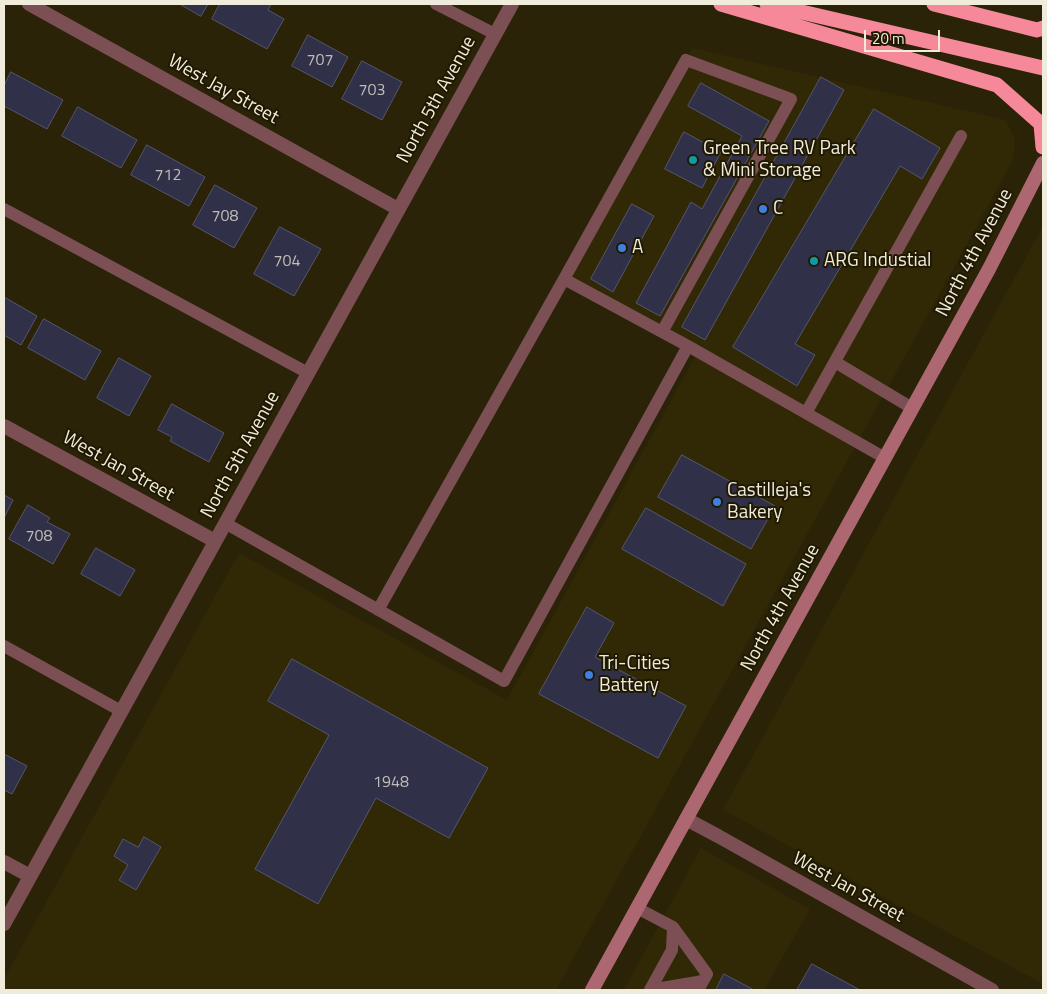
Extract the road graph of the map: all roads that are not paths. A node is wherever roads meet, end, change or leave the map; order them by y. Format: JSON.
{"nodes":[{"id":1,"x":29,"y":4,"type":"edge"},
{"id":2,"x":436,"y":4,"type":"edge"},
{"id":3,"x":512,"y":4,"type":"edge"},
{"id":4,"x":722,"y":4,"type":"edge"},
{"id":5,"x":767,"y":4,"type":"edge"},
{"id":6,"x":934,"y":4,"type":"edge"},
{"id":7,"x":1041,"y":31,"type":"edge"},
{"id":8,"x":495,"y":34,"type":"junction"},
{"id":9,"x":1043,"y":68,"type":"edge"},
{"id":10,"x":961,"y":136,"type":"dead end"},
{"id":11,"x":1043,"y":148,"type":"edge"},
{"id":12,"x":1043,"y":164,"type":"edge"},
{"id":13,"x":4,"y":209,"type":"edge"},
{"id":14,"x":398,"y":209,"type":"junction"},
{"id":15,"x":564,"y":279,"type":"junction"},
{"id":16,"x":662,"y":332,"type":"junction"},
{"id":17,"x":688,"y":346,"type":"junction"},
{"id":18,"x":835,"y":362,"type":"junction"},
{"id":19,"x":308,"y":373,"type":"junction"},
{"id":20,"x":912,"y":408,"type":"junction"},
{"id":21,"x":806,"y":413,"type":"junction"},
{"id":22,"x":4,"y":426,"type":"edge"},
{"id":23,"x":885,"y":458,"type":"junction"},
{"id":24,"x":225,"y":524,"type":"junction"},
{"id":25,"x":215,"y":541,"type":"junction"},
{"id":26,"x":378,"y":610,"type":"junction"},
{"id":27,"x":4,"y":646,"type":"edge"},
{"id":28,"x":122,"y":711,"type":"junction"},
{"id":29,"x":686,"y":819,"type":"junction"},
{"id":30,"x":4,"y":862,"type":"edge"},
{"id":31,"x":30,"y":876,"type":"junction"},
{"id":32,"x":637,"y":908,"type":"junction"},
{"id":33,"x":4,"y":924,"type":"edge"},
{"id":34,"x":673,"y":927,"type":"junction"},
{"id":35,"x":700,"y":986,"type":"edge"},
{"id":36,"x":592,"y":990,"type":"edge"},
{"id":37,"x":650,"y":990,"type":"edge"},
{"id":38,"x":992,"y":990,"type":"edge"}],
"edges":[{"from":1,"to":14,"type":"street","name":"West Jay Street"},
{"from":2,"to":8,"type":"lane"},
{"from":3,"to":8,"type":"street","name":"North 5th Avenue"},
{"from":4,"to":11,"type":"highway"},
{"from":5,"to":9,"type":"highway"},
{"from":6,"to":7,"type":"highway"},
{"from":8,"to":14,"type":"street","name":"North 5th Avenue"},
{"from":10,"to":18,"type":"lane"},
{"from":12,"to":20,"type":"main road","name":"North 4th Avenue"},
{"from":13,"to":19,"type":"lane"},
{"from":14,"to":19,"type":"street","name":"North 5th Avenue"},
{"from":15,"to":16,"type":"lane"},
{"from":15,"to":16,"type":"lane"},
{"from":15,"to":26,"type":"lane"},
{"from":16,"to":17,"type":"lane"},
{"from":17,"to":21,"type":"lane"},
{"from":17,"to":26,"type":"lane"},
{"from":18,"to":20,"type":"lane"},
{"from":18,"to":21,"type":"lane"},
{"from":19,"to":24,"type":"street","name":"North 5th Avenue"},
{"from":20,"to":23,"type":"main road","name":"North 4th Avenue"},
{"from":21,"to":23,"type":"lane"},
{"from":22,"to":25,"type":"street","name":"West Jan Street"},
{"from":23,"to":29,"type":"main road","name":"North 4th Avenue"},
{"from":24,"to":25,"type":"street","name":"North 5th Avenue"},
{"from":24,"to":26,"type":"lane"},
{"from":25,"to":28,"type":"street","name":"North 5th Avenue"},
{"from":27,"to":28,"type":"lane"},
{"from":28,"to":31,"type":"street","name":"North 5th Avenue"},
{"from":29,"to":32,"type":"main road","name":"North 4th Avenue"},
{"from":29,"to":38,"type":"street","name":"West Jan Street"},
{"from":30,"to":31,"type":"street"},
{"from":31,"to":33,"type":"street","name":"North 5th Avenue"},
{"from":32,"to":34,"type":"lane"},
{"from":32,"to":36,"type":"main road","name":"North 4th Avenue"},
{"from":34,"to":35,"type":"lane"},
{"from":34,"to":37,"type":"lane"},
{"from":35,"to":37,"type":"lane"}]}
